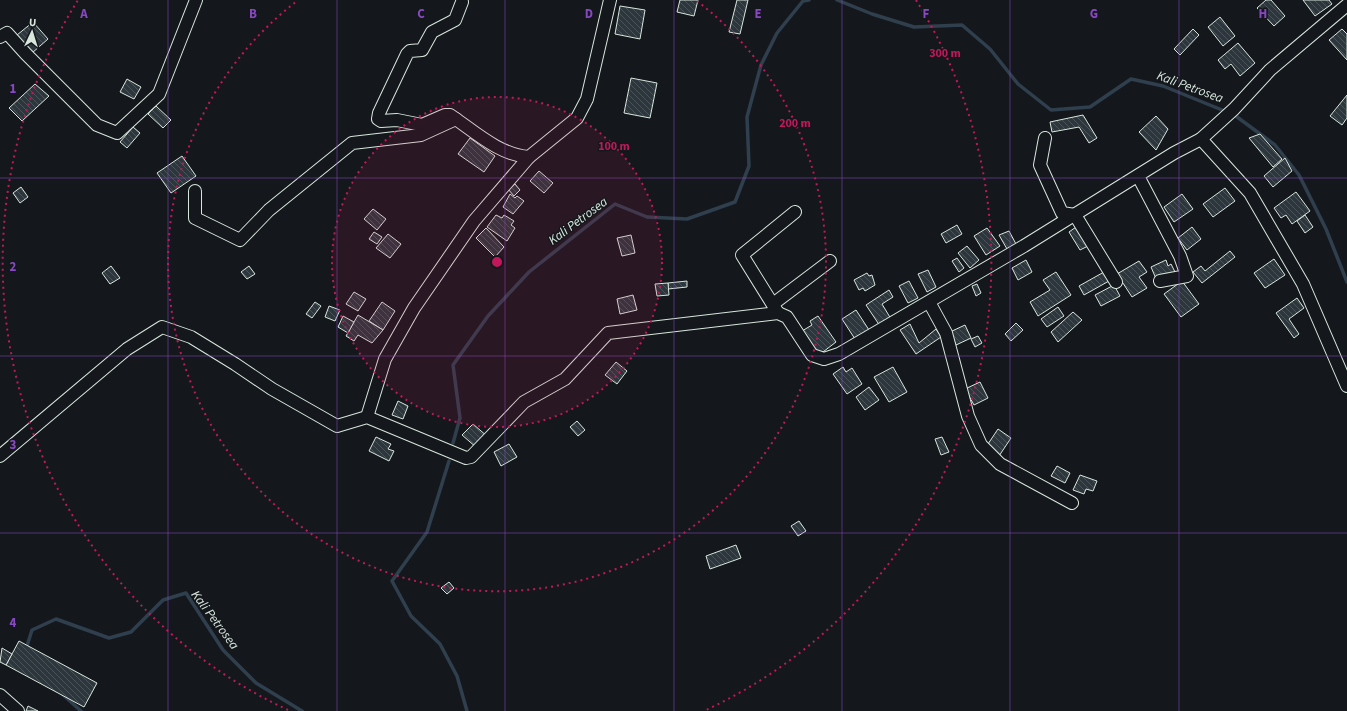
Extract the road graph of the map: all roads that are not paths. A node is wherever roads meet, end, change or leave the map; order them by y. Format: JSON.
{"nodes":[{"id":1,"x":196,"y":0,"type":"edge"},
{"id":2,"x":610,"y":0,"type":"edge"},
{"id":3,"x":462,"y":2,"type":"dead end"},
{"id":4,"x":1347,"y":5,"type":"edge"},
{"id":5,"x":0,"y":37,"type":"edge"},
{"id":6,"x":456,"y":119,"type":"junction"},
{"id":7,"x":1046,"y":138,"type":"dead end"},
{"id":8,"x":1201,"y":139,"type":"junction"},
{"id":9,"x":529,"y":157,"type":"junction"},
{"id":10,"x":1138,"y":176,"type":"junction"},
{"id":11,"x":195,"y":191,"type":"dead end"},
{"id":12,"x":796,"y":212,"type":"dead end"},
{"id":13,"x":1075,"y":215,"type":"junction"},
{"id":14,"x":830,"y":261,"type":"dead end"},
{"id":15,"x":1160,"y":281,"type":"dead end"},
{"id":16,"x":1116,"y":282,"type":"dead end"},
{"id":17,"x":929,"y":302,"type":"junction"},
{"id":18,"x":775,"y":308,"type":"junction"},
{"id":19,"x":1347,"y":386,"type":"edge"},
{"id":20,"x":367,"y":417,"type":"junction"},
{"id":21,"x":0,"y":456,"type":"edge"},
{"id":22,"x":1072,"y":504,"type":"dead end"},
{"id":23,"x":0,"y":695,"type":"edge"},
{"id":24,"x":18,"y":711,"type":"edge"}],
"edges":[{"from":1,"to":5,"type":"street"},
{"from":2,"to":9,"type":"street"},
{"from":3,"to":6,"type":"street"},
{"from":4,"to":8,"type":"street"},
{"from":6,"to":9,"type":"street"},
{"from":6,"to":11,"type":"street"},
{"from":7,"to":13,"type":"street"},
{"from":8,"to":10,"type":"street"},
{"from":8,"to":19,"type":"street"},
{"from":9,"to":20,"type":"street"},
{"from":10,"to":13,"type":"street"},
{"from":10,"to":15,"type":"street"},
{"from":12,"to":18,"type":"street"},
{"from":13,"to":16,"type":"street"},
{"from":13,"to":17,"type":"street"},
{"from":14,"to":18,"type":"street"},
{"from":17,"to":18,"type":"street"},
{"from":17,"to":22,"type":"street"},
{"from":18,"to":20,"type":"street"},
{"from":20,"to":21,"type":"street"},
{"from":23,"to":24,"type":"street"}]}
